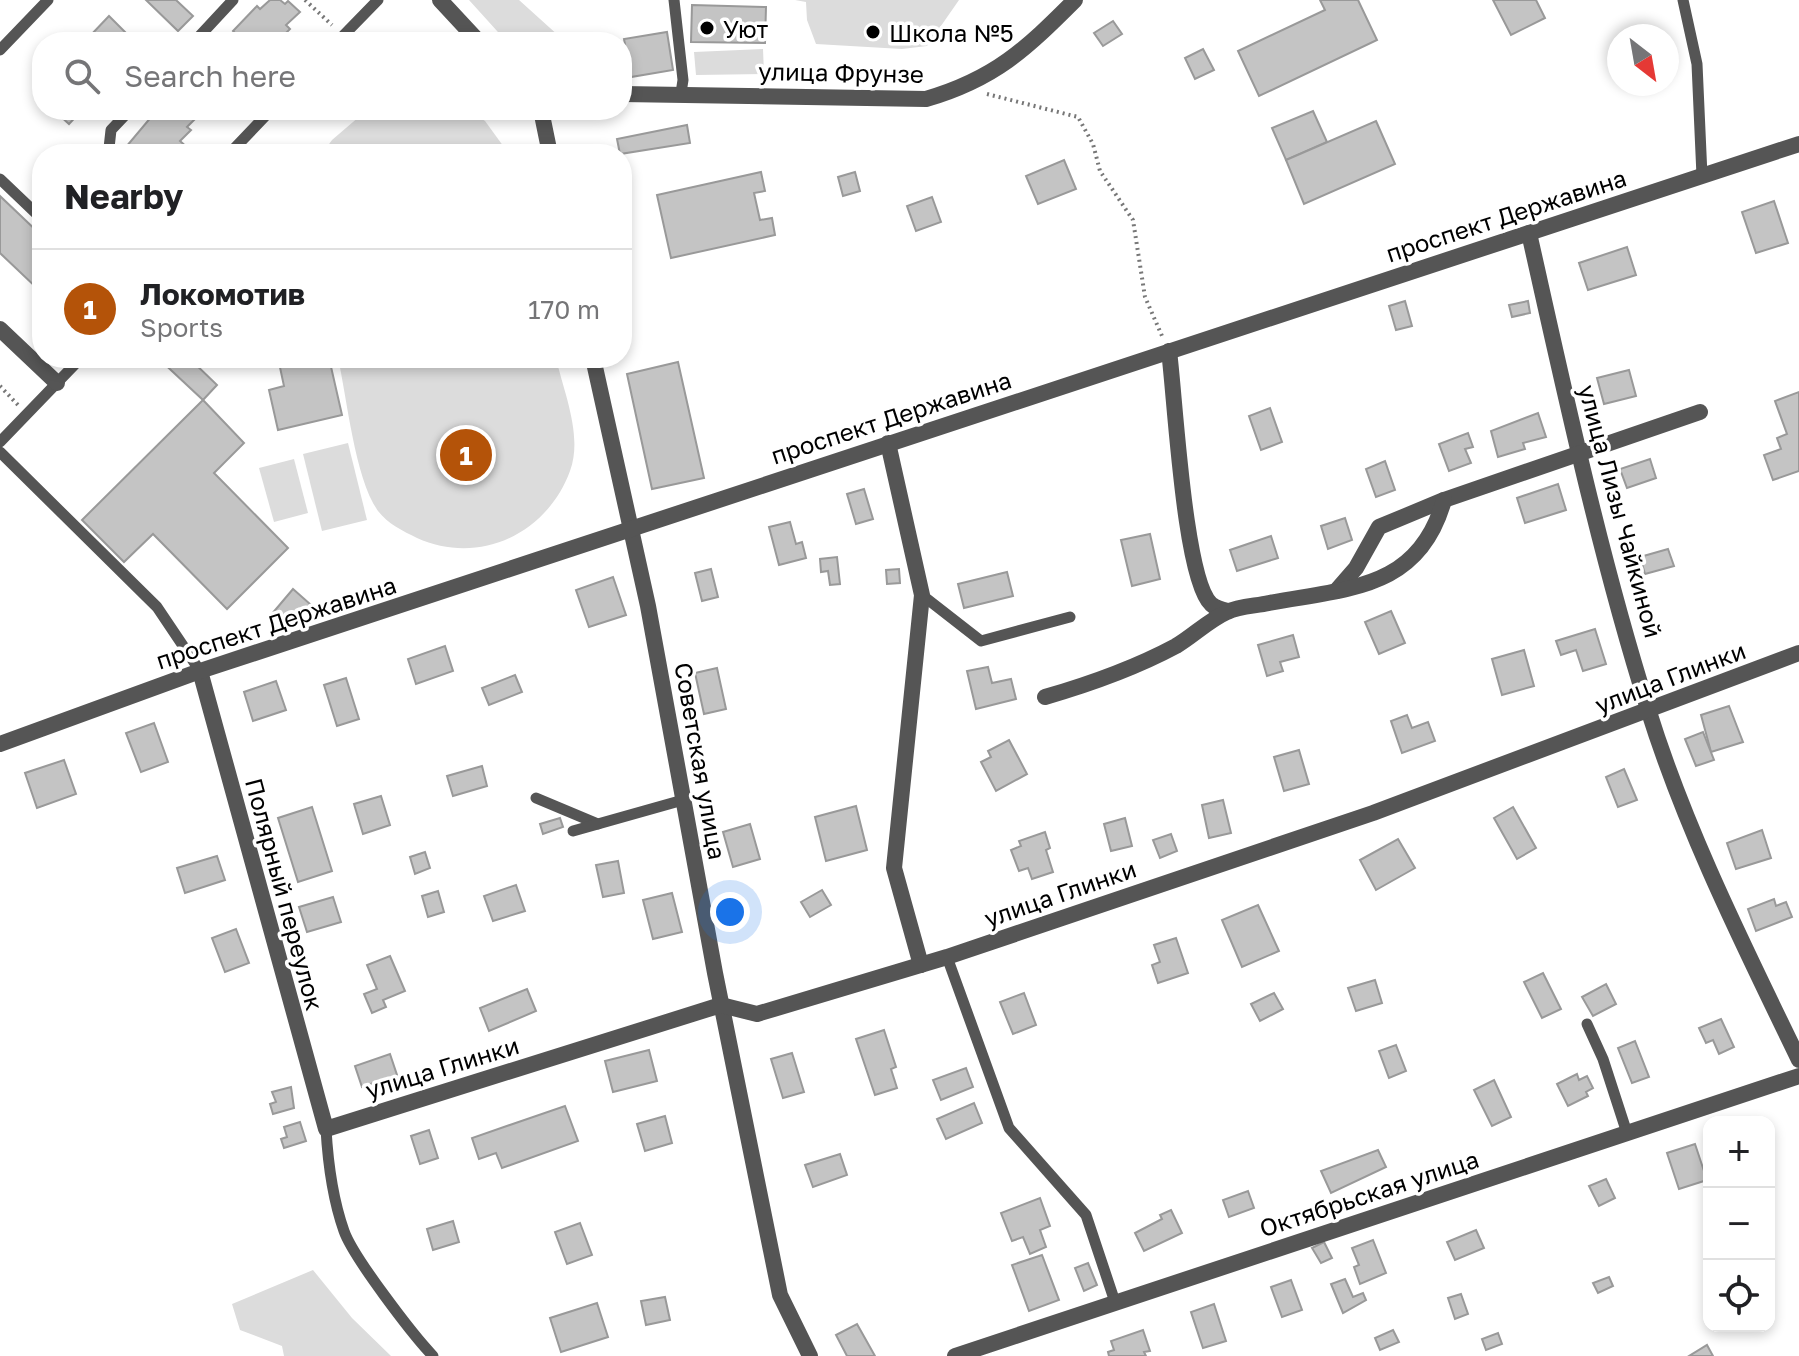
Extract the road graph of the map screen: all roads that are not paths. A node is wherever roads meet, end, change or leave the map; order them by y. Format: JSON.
{"nodes":[{"id":1,"x":48,"y":0,"type":"edge"},
{"id":2,"x":233,"y":0,"type":"edge"},
{"id":3,"x":378,"y":0,"type":"edge"},
{"id":4,"x":440,"y":0,"type":"edge"},
{"id":5,"x":674,"y":0,"type":"edge"},
{"id":6,"x":1075,"y":0,"type":"edge"},
{"id":7,"x":1683,"y":0,"type":"edge"},
{"id":8,"x":203,"y":32,"type":"edge"},
{"id":9,"x":347,"y":32,"type":"edge"},
{"id":10,"x":470,"y":32,"type":"edge"},
{"id":11,"x":0,"y":50,"type":"edge"},
{"id":12,"x":681,"y":93,"type":"junction"},
{"id":13,"x":632,"y":94,"type":"edge"},
{"id":14,"x":120,"y":120,"type":"edge"},
{"id":15,"x":261,"y":120,"type":"edge"},
{"id":16,"x":543,"y":120,"type":"edge"},
{"id":17,"x":109,"y":144,"type":"edge"},
{"id":18,"x":239,"y":144,"type":"edge"},
{"id":19,"x":548,"y":144,"type":"edge"},
{"id":20,"x":1799,"y":144,"type":"edge"},
{"id":21,"x":1702,"y":176,"type":"junction"},
{"id":22,"x":0,"y":179,"type":"edge"},
{"id":23,"x":32,"y":209,"type":"edge"},
{"id":24,"x":1529,"y":233,"type":"junction"},
{"id":25,"x":0,"y":329,"type":"edge"},
{"id":26,"x":1169,"y":351,"type":"junction"},
{"id":27,"x":32,"y":359,"type":"edge"},
{"id":28,"x":41,"y":368,"type":"edge"},
{"id":29,"x":71,"y":368,"type":"edge"},
{"id":30,"x":595,"y":368,"type":"edge"},
{"id":31,"x":57,"y":383,"type":"junction"},
{"id":32,"x":1700,"y":412,"type":"dead end"},
{"id":33,"x":0,"y":442,"type":"edge"},
{"id":34,"x":888,"y":443,"type":"junction"},
{"id":35,"x":0,"y":452,"type":"edge"},
{"id":36,"x":1579,"y":455,"type":"junction"},
{"id":37,"x":1444,"y":500,"type":"junction"},
{"id":38,"x":629,"y":531,"type":"junction"},
{"id":39,"x":1335,"y":592,"type":"junction"},
{"id":40,"x":922,"y":595,"type":"junction"},
{"id":41,"x":1228,"y":611,"type":"junction"},
{"id":42,"x":1070,"y":617,"type":"dead end"},
{"id":43,"x":1799,"y":653,"type":"edge"},
{"id":44,"x":200,"y":671,"type":"junction"},
{"id":45,"x":1045,"y":697,"type":"dead end"},
{"id":46,"x":1648,"y":711,"type":"junction"},
{"id":47,"x":0,"y":744,"type":"edge"},
{"id":48,"x":536,"y":798,"type":"dead end"},
{"id":49,"x":683,"y":800,"type":"junction"},
{"id":50,"x":599,"y":824,"type":"junction"},
{"id":51,"x":573,"y":831,"type":"dead end"},
{"id":52,"x":947,"y":957,"type":"junction"},
{"id":53,"x":921,"y":965,"type":"junction"},
{"id":54,"x":721,"y":1005,"type":"junction"},
{"id":55,"x":1587,"y":1024,"type":"dead end"},
{"id":56,"x":1799,"y":1060,"type":"edge"},
{"id":57,"x":1799,"y":1076,"type":"edge"},
{"id":58,"x":326,"y":1129,"type":"junction"},
{"id":59,"x":1627,"y":1133,"type":"junction"},
{"id":60,"x":1115,"y":1302,"type":"junction"},
{"id":61,"x":433,"y":1356,"type":"edge"},
{"id":62,"x":810,"y":1356,"type":"edge"},
{"id":63,"x":955,"y":1356,"type":"edge"}],
"edges":[{"from":1,"to":11,"type":"lane"},
{"from":2,"to":8,"type":"lane"},
{"from":3,"to":9,"type":"lane"},
{"from":4,"to":10,"type":"street"},
{"from":5,"to":12,"type":"lane"},
{"from":6,"to":12,"type":"street","name":"улица Фрунзе"},
{"from":7,"to":21,"type":"lane"},
{"from":12,"to":13,"type":"street","name":"улица Фрунзе"},
{"from":14,"to":17,"type":"lane"},
{"from":15,"to":18,"type":"lane"},
{"from":16,"to":19,"type":"street"},
{"from":20,"to":21,"type":"street","name":"проспект Державина"},
{"from":21,"to":24,"type":"street","name":"проспект Державина"},
{"from":22,"to":23,"type":"lane"},
{"from":24,"to":26,"type":"street","name":"проспект Державина"},
{"from":24,"to":36,"type":"street","name":"улица Лизы Чайкиной"},
{"from":25,"to":27,"type":"street"},
{"from":26,"to":34,"type":"street","name":"проспект Державина"},
{"from":26,"to":41,"type":"street"},
{"from":28,"to":31,"type":"street"},
{"from":29,"to":31,"type":"lane"},
{"from":30,"to":38,"type":"street","name":"Советская улица"},
{"from":31,"to":33,"type":"lane"},
{"from":32,"to":36,"type":"street"},
{"from":34,"to":38,"type":"street","name":"проспект Державина"},
{"from":34,"to":40,"type":"street"},
{"from":35,"to":44,"type":"lane"},
{"from":36,"to":37,"type":"street"},
{"from":36,"to":46,"type":"street","name":"улица Лизы Чайкиной"},
{"from":37,"to":39,"type":"street"},
{"from":37,"to":39,"type":"street"},
{"from":38,"to":44,"type":"street","name":"проспект Державина"},
{"from":38,"to":49,"type":"street","name":"Советская улица"},
{"from":39,"to":41,"type":"street"},
{"from":40,"to":42,"type":"lane"},
{"from":40,"to":53,"type":"street"},
{"from":41,"to":45,"type":"street"},
{"from":43,"to":46,"type":"street","name":"улица Глинки"},
{"from":44,"to":47,"type":"street","name":"проспект Державина"},
{"from":44,"to":58,"type":"street","name":"Полярный переулок"},
{"from":46,"to":52,"type":"street","name":"улица Глинки"},
{"from":46,"to":56,"type":"street","name":"улица Лизы Чайкиной"},
{"from":48,"to":50,"type":"lane"},
{"from":49,"to":50,"type":"lane"},
{"from":49,"to":54,"type":"street","name":"Советская улица"},
{"from":50,"to":51,"type":"lane"},
{"from":52,"to":53,"type":"street","name":"улица Глинки"},
{"from":52,"to":60,"type":"lane"},
{"from":53,"to":54,"type":"street","name":"улица Глинки"},
{"from":54,"to":58,"type":"street","name":"улица Глинки"},
{"from":54,"to":62,"type":"street","name":"Советская улица"},
{"from":55,"to":59,"type":"lane"},
{"from":57,"to":59,"type":"street","name":"Октябрьская улица"},
{"from":58,"to":61,"type":"lane"},
{"from":59,"to":60,"type":"street","name":"Октябрьская улица"},
{"from":60,"to":63,"type":"street","name":"Октябрьская улица"}]}
